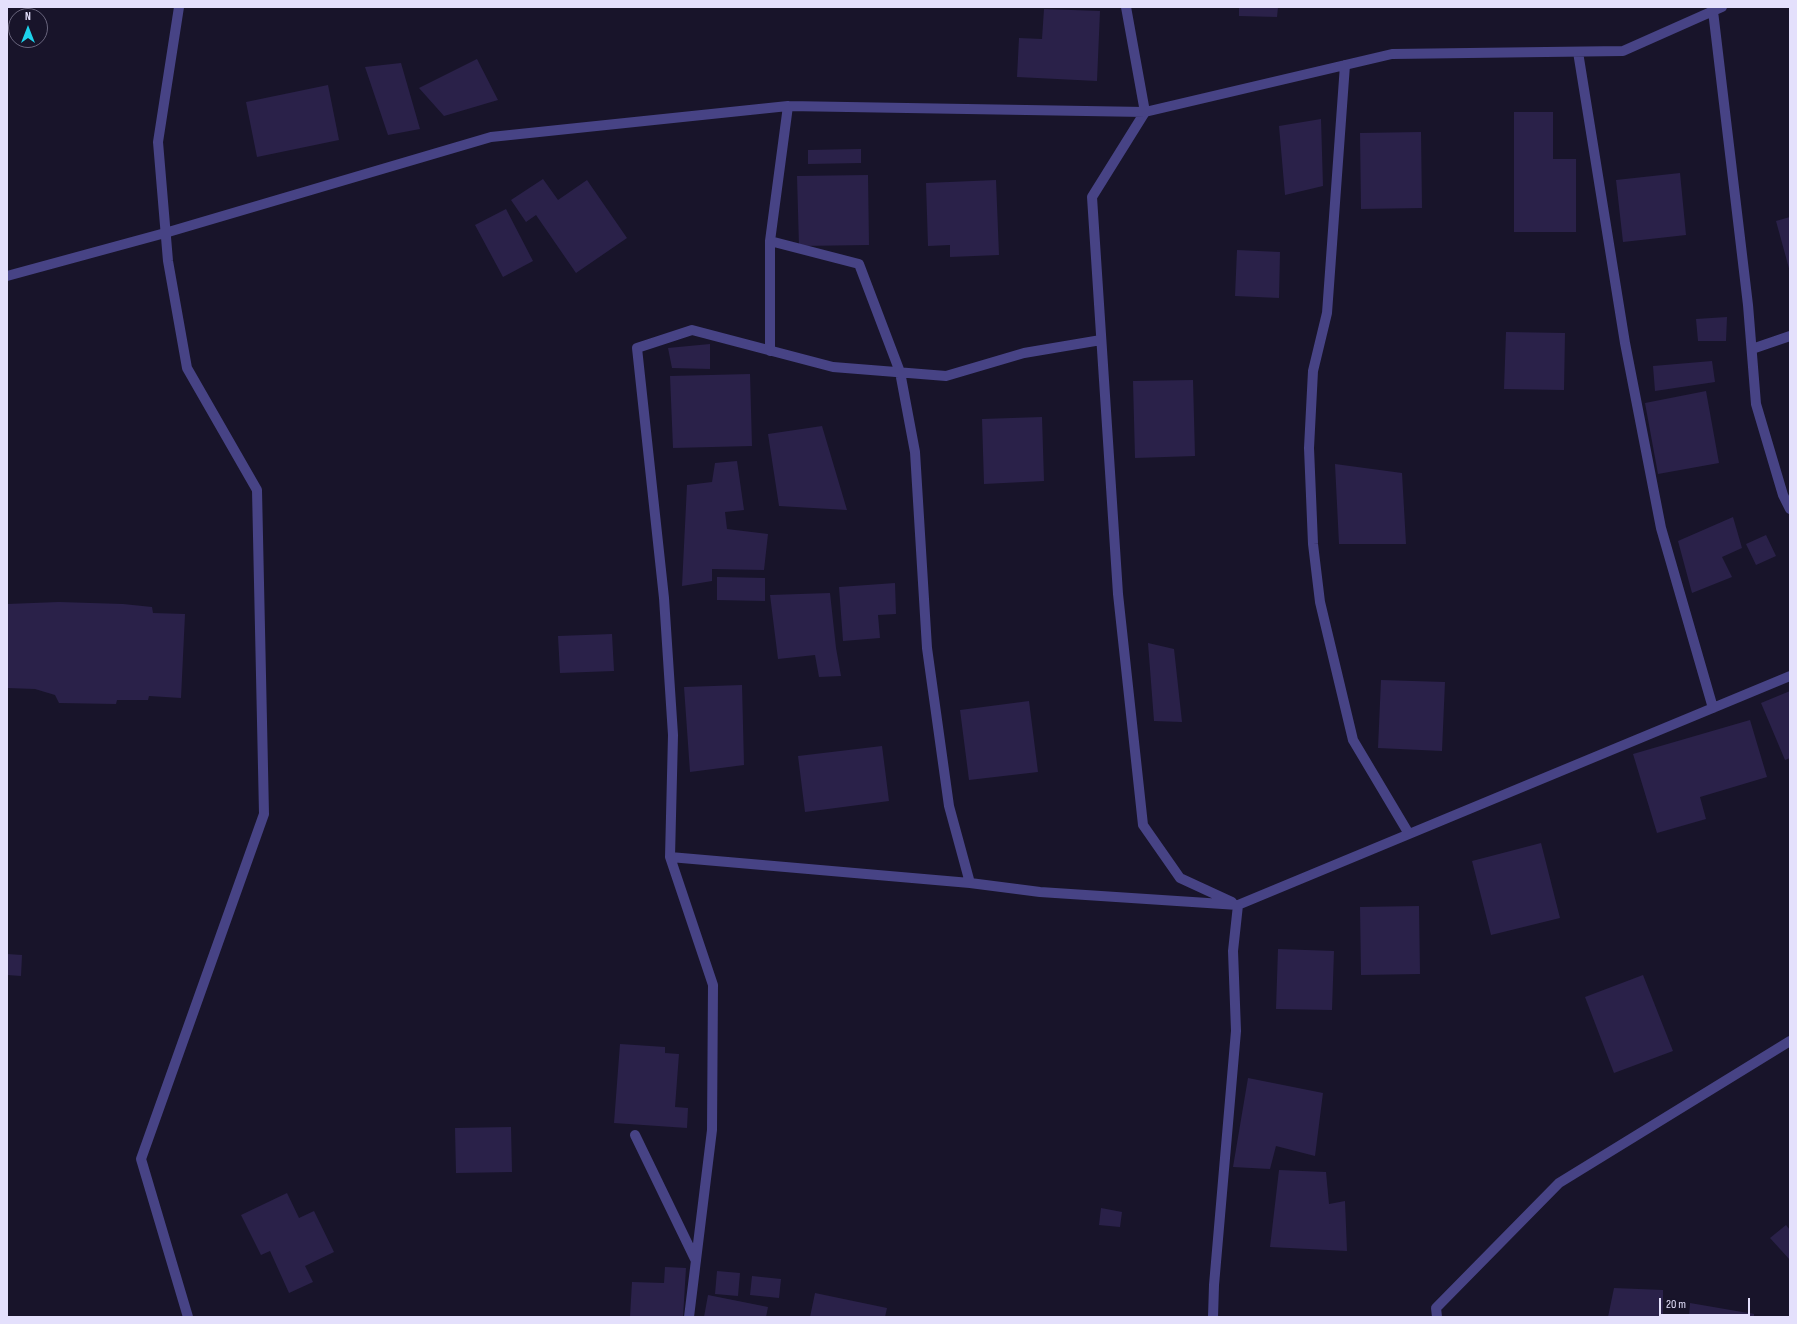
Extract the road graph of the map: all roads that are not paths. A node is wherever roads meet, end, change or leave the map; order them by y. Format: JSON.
{"nodes":[{"id":1,"x":179,"y":7,"type":"edge"},
{"id":2,"x":1126,"y":7,"type":"edge"},
{"id":3,"x":1718,"y":9,"type":"edge"},
{"id":4,"x":1578,"y":52,"type":"junction"},
{"id":5,"x":1345,"y":65,"type":"junction"},
{"id":6,"x":788,"y":106,"type":"junction"},
{"id":7,"x":1145,"y":112,"type":"junction"},
{"id":8,"x":165,"y":233,"type":"junction"},
{"id":9,"x":770,"y":241,"type":"junction"},
{"id":10,"x":7,"y":276,"type":"edge"},
{"id":11,"x":1790,"y":336,"type":"edge"},
{"id":12,"x":1101,"y":340,"type":"junction"},
{"id":13,"x":1752,"y":349,"type":"junction"},
{"id":14,"x":770,"y":351,"type":"junction"},
{"id":15,"x":900,"y":372,"type":"junction"},
{"id":16,"x":1790,"y":510,"type":"edge"},
{"id":17,"x":1790,"y":676,"type":"edge"},
{"id":18,"x":1713,"y":708,"type":"junction"},
{"id":19,"x":1408,"y":834,"type":"junction"},
{"id":20,"x":670,"y":857,"type":"junction"},
{"id":21,"x":970,"y":883,"type":"junction"},
{"id":22,"x":1238,"y":905,"type":"junction"},
{"id":23,"x":1790,"y":1041,"type":"edge"},
{"id":24,"x":635,"y":1135,"type":"dead end"},
{"id":25,"x":696,"y":1260,"type":"junction"},
{"id":26,"x":188,"y":1317,"type":"edge"},
{"id":27,"x":688,"y":1317,"type":"edge"},
{"id":28,"x":1213,"y":1317,"type":"edge"},
{"id":29,"x":1437,"y":1317,"type":"edge"}],
"edges":[{"from":1,"to":8,"type":"street"},
{"from":2,"to":7,"type":"street"},
{"from":3,"to":4,"type":"street"},
{"from":3,"to":13,"type":"street"},
{"from":4,"to":5,"type":"street"},
{"from":4,"to":18,"type":"street"},
{"from":5,"to":7,"type":"street"},
{"from":5,"to":19,"type":"street"},
{"from":6,"to":7,"type":"street"},
{"from":6,"to":8,"type":"street"},
{"from":6,"to":9,"type":"street"},
{"from":7,"to":12,"type":"street"},
{"from":8,"to":10,"type":"street"},
{"from":8,"to":26,"type":"street"},
{"from":9,"to":14,"type":"street"},
{"from":9,"to":15,"type":"street"},
{"from":11,"to":13,"type":"street"},
{"from":12,"to":15,"type":"street"},
{"from":12,"to":22,"type":"street"},
{"from":13,"to":16,"type":"street"},
{"from":14,"to":15,"type":"street"},
{"from":14,"to":20,"type":"street"},
{"from":15,"to":21,"type":"street"},
{"from":17,"to":18,"type":"street"},
{"from":18,"to":19,"type":"street"},
{"from":19,"to":22,"type":"street"},
{"from":20,"to":21,"type":"street"},
{"from":20,"to":25,"type":"street"},
{"from":21,"to":22,"type":"street"},
{"from":22,"to":28,"type":"street"},
{"from":23,"to":29,"type":"street"},
{"from":24,"to":25,"type":"street"},
{"from":25,"to":27,"type":"street"}]}
